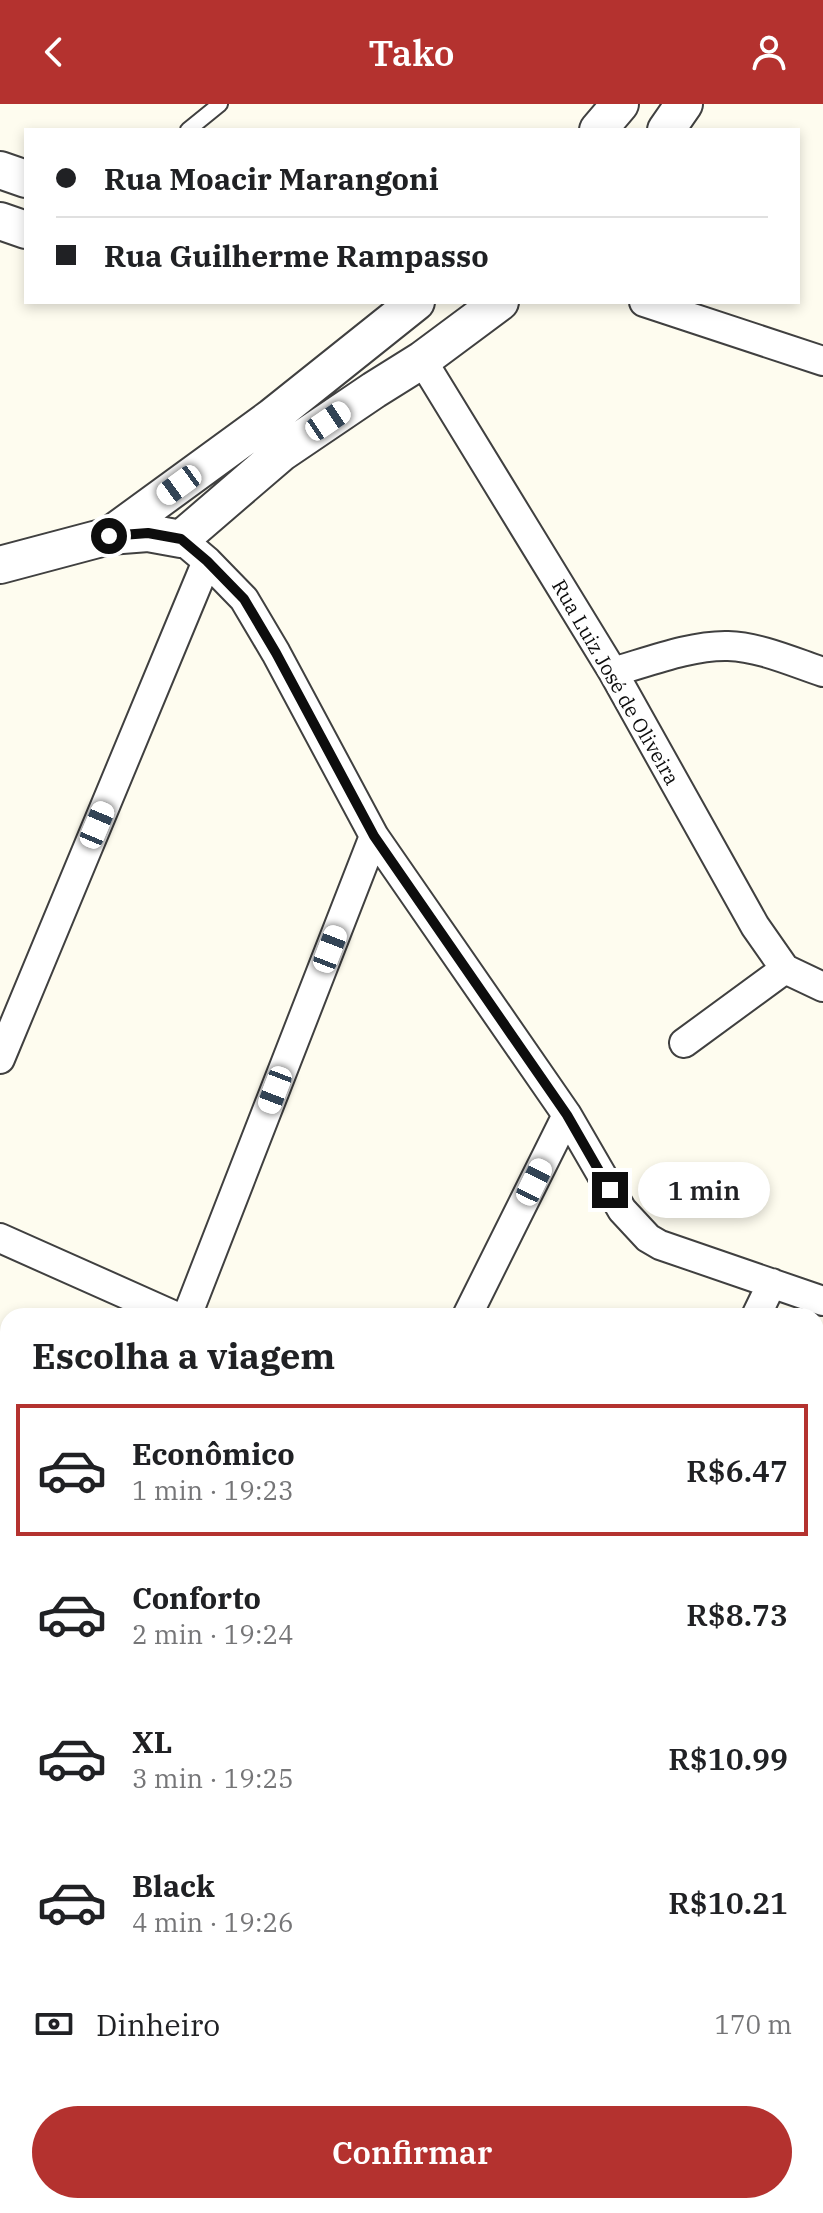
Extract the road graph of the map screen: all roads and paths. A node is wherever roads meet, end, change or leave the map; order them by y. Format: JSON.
{"nodes":[{"id":1,"x":220,"y":104,"type":"edge"},
{"id":2,"x":620,"y":104,"type":"edge"},
{"id":3,"x":684,"y":104,"type":"edge"},
{"id":4,"x":190,"y":128,"type":"edge"},
{"id":5,"x":600,"y":128,"type":"edge"},
{"id":6,"x":667,"y":128,"type":"edge"},
{"id":7,"x":0,"y":170,"type":"edge"},
{"id":8,"x":24,"y":178,"type":"edge"},
{"id":9,"x":0,"y":221,"type":"edge"},
{"id":10,"x":24,"y":229,"type":"edge"},
{"id":11,"x":413,"y":304,"type":"edge"},
{"id":12,"x":497,"y":304,"type":"edge"},
{"id":13,"x":650,"y":304,"type":"edge"},
{"id":14,"x":422,"y":360,"type":"junction"},
{"id":15,"x":823,"y":361,"type":"edge"},
{"id":16,"x":109,"y":536,"type":"junction"},
{"id":17,"x":194,"y":550,"type":"junction"},
{"id":18,"x":0,"y":565,"type":"edge"},
{"id":19,"x":613,"y":672,"type":"junction"},
{"id":20,"x":823,"y":672,"type":"edge"},
{"id":21,"x":374,"y":836,"type":"junction"},
{"id":22,"x":785,"y":969,"type":"junction"},
{"id":23,"x":823,"y":987,"type":"edge"},
{"id":24,"x":684,"y":1043,"type":"dead end"},
{"id":25,"x":0,"y":1059,"type":"edge"},
{"id":26,"x":567,"y":1115,"type":"junction"},
{"id":27,"x":0,"y":1238,"type":"edge"},
{"id":28,"x":772,"y":1283,"type":"junction"},
{"id":29,"x":823,"y":1301,"type":"edge"},
{"id":30,"x":157,"y":1308,"type":"edge"},
{"id":31,"x":190,"y":1308,"type":"edge"},
{"id":32,"x":471,"y":1308,"type":"edge"},
{"id":33,"x":760,"y":1308,"type":"edge"}],
"edges":[{"from":1,"to":4,"type":"lane"},
{"from":2,"to":5,"type":"street"},
{"from":3,"to":6,"type":"street"},
{"from":7,"to":8,"type":"street"},
{"from":9,"to":10,"type":"street"},
{"from":11,"to":16,"type":"street"},
{"from":12,"to":14,"type":"street"},
{"from":13,"to":15,"type":"street"},
{"from":14,"to":17,"type":"street"},
{"from":14,"to":19,"type":"street","name":"Rua Luiz José de Oliveira"},
{"from":16,"to":17,"type":"street"},
{"from":16,"to":18,"type":"street"},
{"from":17,"to":21,"type":"street"},
{"from":17,"to":25,"type":"street"},
{"from":19,"to":20,"type":"street"},
{"from":19,"to":22,"type":"street","name":"Rua Luiz José de Oliveira"},
{"from":21,"to":26,"type":"street"},
{"from":21,"to":31,"type":"street"},
{"from":22,"to":23,"type":"street","name":"Rua Luiz José de Oliveira"},
{"from":22,"to":24,"type":"street"},
{"from":26,"to":28,"type":"street"},
{"from":26,"to":32,"type":"street"},
{"from":27,"to":30,"type":"street"},
{"from":28,"to":29,"type":"street"},
{"from":28,"to":33,"type":"street"}]}
